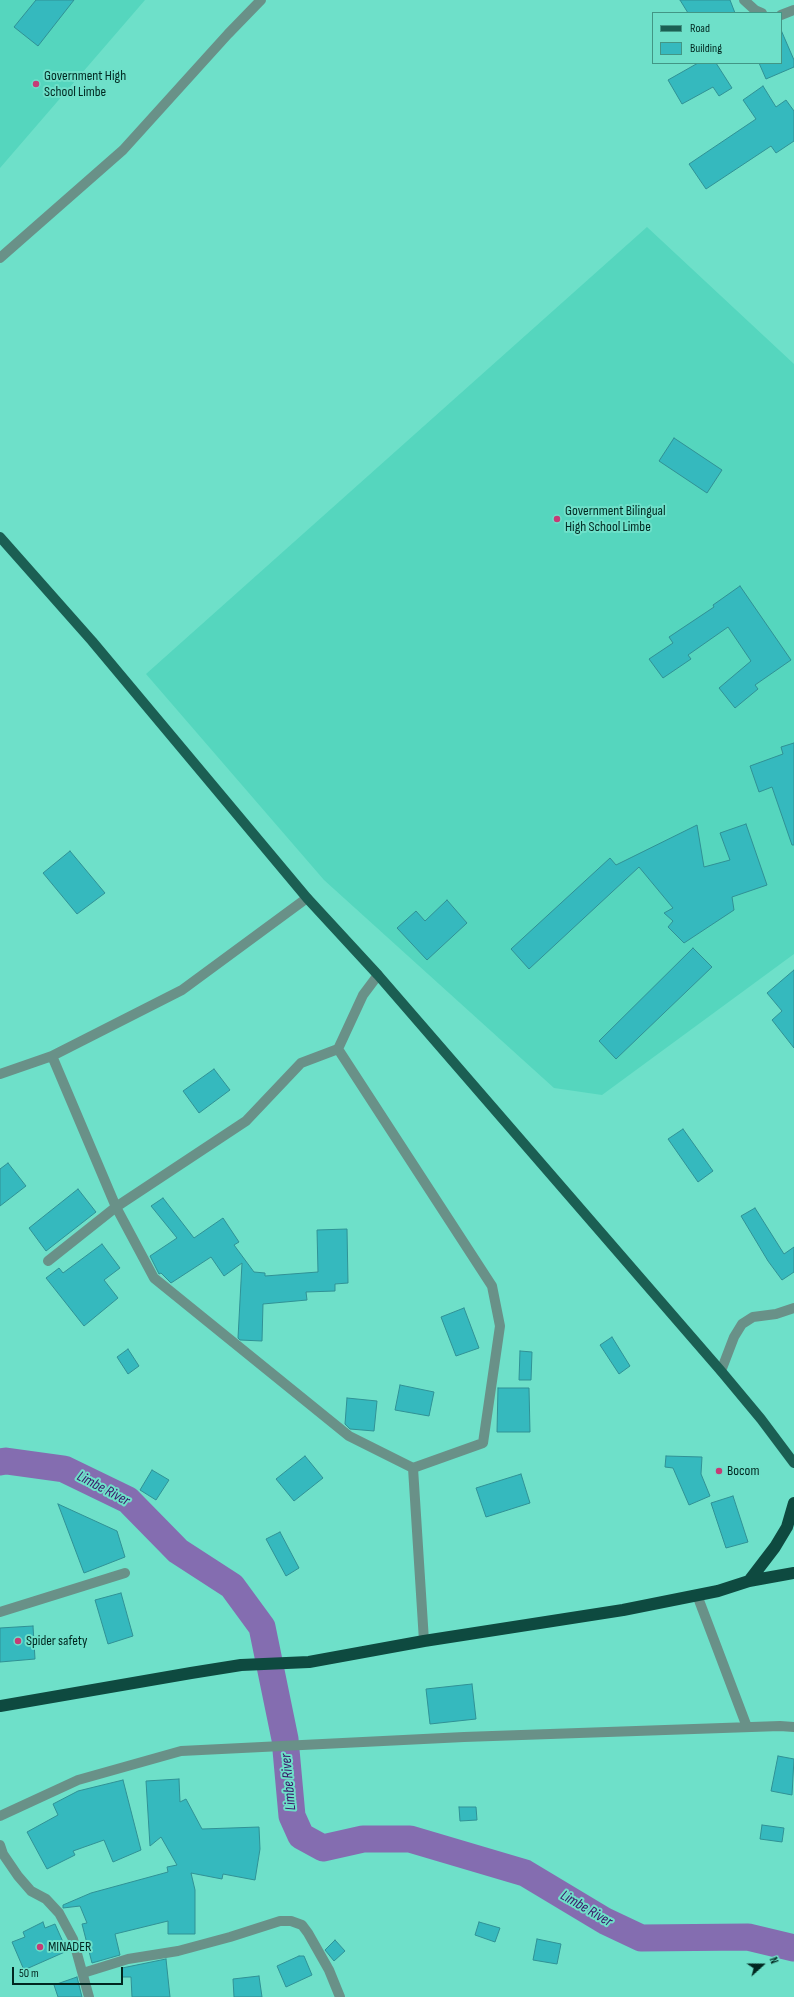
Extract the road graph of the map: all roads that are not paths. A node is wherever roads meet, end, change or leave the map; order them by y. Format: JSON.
{"nodes":[{"id":1,"x":261,"y":0,"type":"edge"},
{"id":2,"x":744,"y":0,"type":"edge"},
{"id":3,"x":794,"y":10,"type":"edge"},
{"id":4,"x":760,"y":12,"type":"edge"},
{"id":5,"x":782,"y":15,"type":"edge"},
{"id":6,"x":0,"y":258,"type":"edge"},
{"id":7,"x":0,"y":537,"type":"edge"},
{"id":8,"x":308,"y":898,"type":"junction"},
{"id":9,"x":378,"y":975,"type":"junction"},
{"id":10,"x":338,"y":1049,"type":"junction"},
{"id":11,"x":52,"y":1056,"type":"junction"},
{"id":12,"x":0,"y":1074,"type":"edge"},
{"id":13,"x":116,"y":1207,"type":"junction"},
{"id":14,"x":48,"y":1261,"type":"dead end"},
{"id":15,"x":794,"y":1308,"type":"edge"},
{"id":16,"x":721,"y":1371,"type":"junction"},
{"id":17,"x":794,"y":1464,"type":"edge"},
{"id":18,"x":413,"y":1468,"type":"junction"},
{"id":19,"x":794,"y":1503,"type":"edge"},
{"id":20,"x":794,"y":1572,"type":"edge"},
{"id":21,"x":125,"y":1573,"type":"dead end"},
{"id":22,"x":749,"y":1581,"type":"junction"},
{"id":23,"x":697,"y":1595,"type":"junction"},
{"id":24,"x":0,"y":1612,"type":"edge"},
{"id":25,"x":424,"y":1641,"type":"junction"},
{"id":26,"x":0,"y":1706,"type":"edge"},
{"id":27,"x":747,"y":1726,"type":"junction"},
{"id":28,"x":794,"y":1727,"type":"edge"},
{"id":29,"x":0,"y":1816,"type":"edge"},
{"id":30,"x":0,"y":1845,"type":"edge"},
{"id":31,"x":83,"y":1974,"type":"junction"},
{"id":32,"x":89,"y":1997,"type":"edge"},
{"id":33,"x":340,"y":1997,"type":"edge"}],
"edges":[{"from":1,"to":6,"type":"street"},
{"from":2,"to":4,"type":"street"},
{"from":3,"to":5,"type":"street"},
{"from":7,"to":8,"type":"main road"},
{"from":8,"to":9,"type":"main road"},
{"from":8,"to":11,"type":"street"},
{"from":9,"to":10,"type":"street"},
{"from":9,"to":16,"type":"main road"},
{"from":10,"to":13,"type":"street"},
{"from":10,"to":18,"type":"street"},
{"from":11,"to":12,"type":"street"},
{"from":11,"to":13,"type":"street"},
{"from":13,"to":14,"type":"street"},
{"from":13,"to":18,"type":"street"},
{"from":15,"to":16,"type":"street"},
{"from":16,"to":17,"type":"main road"},
{"from":18,"to":25,"type":"street"},
{"from":19,"to":22,"type":"highway"},
{"from":20,"to":22,"type":"highway"},
{"from":21,"to":24,"type":"street"},
{"from":22,"to":23,"type":"highway"},
{"from":23,"to":25,"type":"highway"},
{"from":23,"to":27,"type":"street"},
{"from":25,"to":26,"type":"highway"},
{"from":27,"to":28,"type":"street"},
{"from":27,"to":29,"type":"street"},
{"from":30,"to":31,"type":"street"},
{"from":31,"to":32,"type":"street"},
{"from":31,"to":33,"type":"street"}]}
